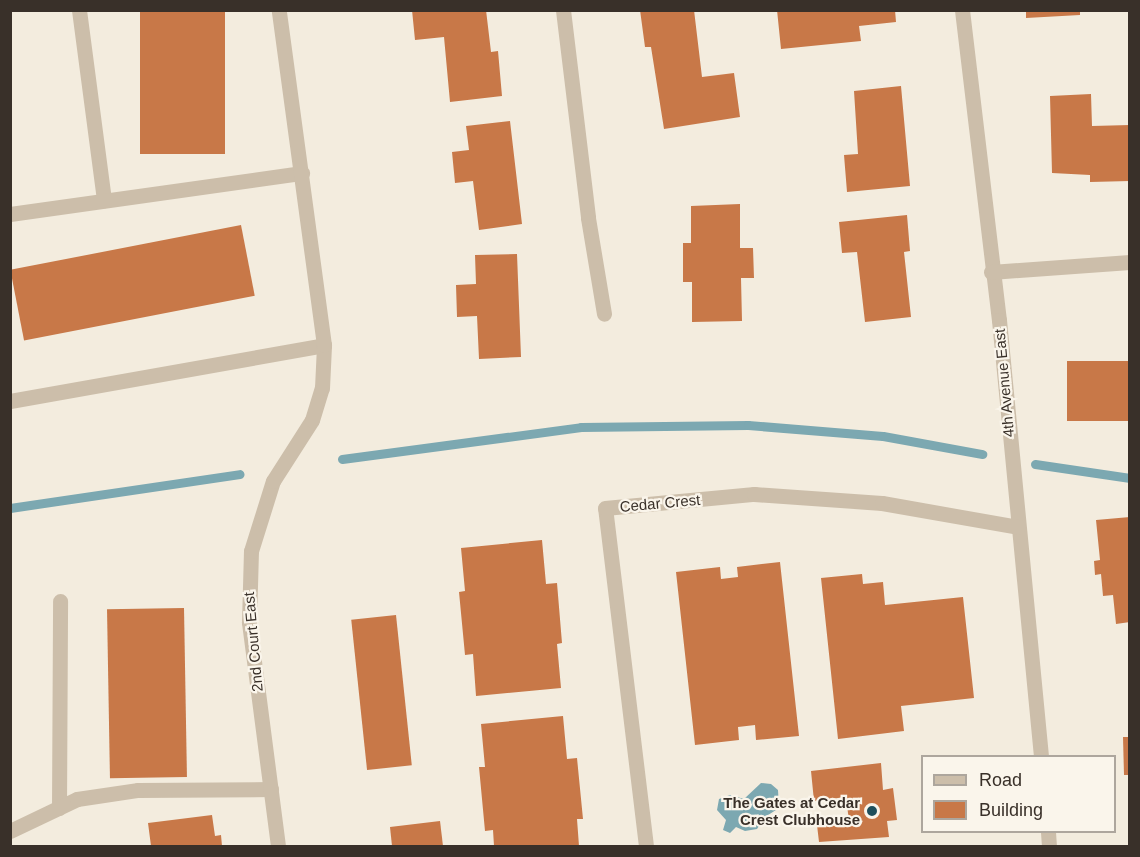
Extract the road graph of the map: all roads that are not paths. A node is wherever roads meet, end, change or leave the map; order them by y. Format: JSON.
{"nodes":[{"id":1,"x":79,"y":10,"type":"edge"},
{"id":2,"x":279,"y":10,"type":"edge"},
{"id":3,"x":563,"y":10,"type":"edge"},
{"id":4,"x":962,"y":10,"type":"edge"},
{"id":5,"x":302,"y":173,"type":"junction"},
{"id":6,"x":104,"y":200,"type":"junction"},
{"id":7,"x":10,"y":214,"type":"edge"},
{"id":8,"x":1130,"y":262,"type":"edge"},
{"id":9,"x":991,"y":272,"type":"junction"},
{"id":10,"x":604,"y":314,"type":"dead end"},
{"id":11,"x":324,"y":345,"type":"junction"},
{"id":12,"x":10,"y":401,"type":"edge"},
{"id":13,"x":1018,"y":527,"type":"junction"},
{"id":14,"x":60,"y":601,"type":"dead end"},
{"id":15,"x":1041,"y":755,"type":"edge"},
{"id":16,"x":271,"y":789,"type":"junction"},
{"id":17,"x":59,"y":808,"type":"junction"},
{"id":18,"x":10,"y":831,"type":"edge"},
{"id":19,"x":278,"y":846,"type":"edge"},
{"id":20,"x":646,"y":846,"type":"edge"}],
"edges":[{"from":1,"to":6,"type":"street"},
{"from":2,"to":5,"type":"street","name":"2nd Court East"},
{"from":3,"to":10,"type":"street"},
{"from":4,"to":9,"type":"street","name":"4th Avenue East"},
{"from":5,"to":6,"type":"street"},
{"from":5,"to":11,"type":"street","name":"2nd Court East"},
{"from":6,"to":7,"type":"street"},
{"from":8,"to":9,"type":"street"},
{"from":9,"to":13,"type":"street","name":"4th Avenue East"},
{"from":11,"to":12,"type":"street"},
{"from":11,"to":16,"type":"street","name":"2nd Court East"},
{"from":13,"to":15,"type":"street","name":"4th Avenue East"},
{"from":13,"to":20,"type":"street","name":"Cedar Crest"},
{"from":14,"to":17,"type":"street"},
{"from":16,"to":17,"type":"street"},
{"from":16,"to":19,"type":"street","name":"2nd Court East"},
{"from":17,"to":18,"type":"street"}]}
